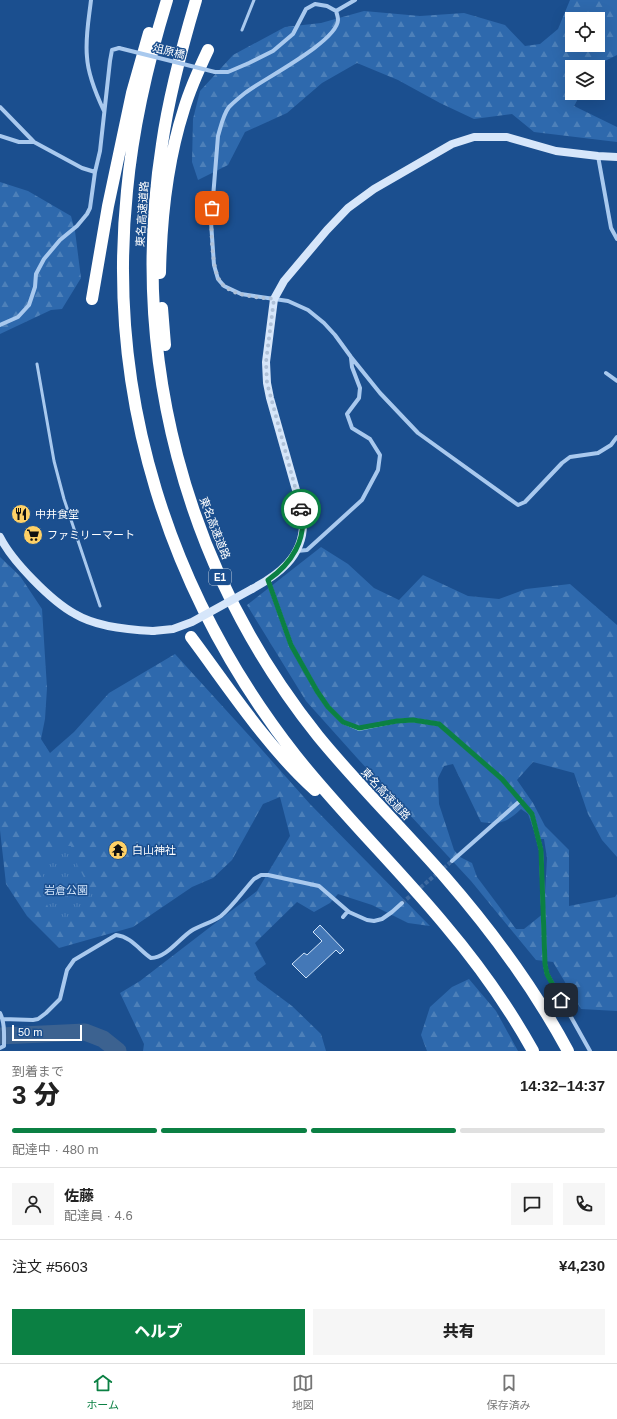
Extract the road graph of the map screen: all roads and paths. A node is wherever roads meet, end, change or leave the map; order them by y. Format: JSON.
{"nodes":[{"id":1,"x":91,"y":0,"type":"edge"},
{"id":2,"x":160,"y":0,"type":"edge"},
{"id":3,"x":167,"y":0,"type":"edge"},
{"id":4,"x":196,"y":0,"type":"edge"},
{"id":5,"x":254,"y":0,"type":"edge"},
{"id":6,"x":355,"y":0,"type":"edge"},
{"id":7,"x":336,"y":11,"type":"junction"},
{"id":8,"x":242,"y":30,"type":"dead end"},
{"id":9,"x":208,"y":50,"type":"dead end"},
{"id":10,"x":0,"y":107,"type":"edge"},
{"id":11,"x":104,"y":111,"type":"junction"},
{"id":12,"x":0,"y":136,"type":"edge"},
{"id":13,"x":34,"y":142,"type":"junction"},
{"id":14,"x":598,"y":156,"type":"junction"},
{"id":15,"x":617,"y":157,"type":"edge"},
{"id":16,"x":95,"y":172,"type":"junction"},
{"id":17,"x":617,"y":239,"type":"edge"},
{"id":18,"x":92,"y":299,"type":"dead end"},
{"id":19,"x":274,"y":299,"type":"junction"},
{"id":20,"x":0,"y":325,"type":"edge"},
{"id":21,"x":350,"y":357,"type":"junction"},
{"id":22,"x":37,"y":364,"type":"dead end"},
{"id":23,"x":606,"y":374,"type":"dead end"},
{"id":24,"x":617,"y":382,"type":"edge"},
{"id":25,"x":617,"y":437,"type":"edge"},
{"id":26,"x":183,"y":478,"type":"junction"},
{"id":27,"x":0,"y":537,"type":"edge"},
{"id":28,"x":296,"y":551,"type":"junction"},
{"id":29,"x":268,"y":580,"type":"junction"},
{"id":30,"x":100,"y":606,"type":"dead end"},
{"id":31,"x":191,"y":638,"type":"dead end"},
{"id":32,"x":521,"y":800,"type":"junction"},
{"id":33,"x":354,"y":824,"type":"junction"},
{"id":34,"x":452,"y":861,"type":"tunnel mouth"},
{"id":35,"x":402,"y":903,"type":"tunnel mouth"},
{"id":36,"x":348,"y":910,"type":"junction"},
{"id":37,"x":343,"y":917,"type":"dead end"},
{"id":38,"x":0,"y":1013,"type":"edge"},
{"id":39,"x":3,"y":1019,"type":"junction"},
{"id":40,"x":0,"y":1048,"type":"edge"},
{"id":41,"x":533,"y":1051,"type":"edge"},
{"id":42,"x":568,"y":1051,"type":"edge"},
{"id":43,"x":590,"y":1051,"type":"edge"}],
"edges":[{"from":1,"to":11,"type":"street"},
{"from":2,"to":18,"type":"highway"},
{"from":3,"to":33,"type":"highway","name":"東名高速道路","number":"E1"},
{"from":4,"to":26,"type":"highway","name":"東名高速道路","number":"E1"},
{"from":5,"to":8,"type":"lane"},
{"from":6,"to":7,"type":"street"},
{"from":7,"to":11,"type":"street","name":"俎原橋","bridge":true},
{"from":7,"to":19,"type":"street"},
{"from":9,"to":26,"type":"highway"},
{"from":10,"to":13,"type":"street"},
{"from":11,"to":16,"type":"street"},
{"from":12,"to":13,"type":"street"},
{"from":13,"to":16,"type":"street"},
{"from":14,"to":15,"type":"street"},
{"from":14,"to":17,"type":"street"},
{"from":14,"to":19,"type":"street"},
{"from":16,"to":20,"type":"street"},
{"from":19,"to":21,"type":"street"},
{"from":19,"to":28,"type":"street"},
{"from":21,"to":25,"type":"street"},
{"from":21,"to":28,"type":"street"},
{"from":22,"to":30,"type":"lane"},
{"from":23,"to":24,"type":"street"},
{"from":26,"to":42,"type":"highway","name":"東名高速道路","number":"E1"},
{"from":27,"to":29,"type":"street","bridge":true},
{"from":28,"to":29,"type":"street"},
{"from":29,"to":32,"type":"street"},
{"from":31,"to":33,"type":"highway"},
{"from":32,"to":34,"type":"street"},
{"from":32,"to":43,"type":"street"},
{"from":33,"to":41,"type":"highway","name":"東名高速道路","number":"E1"},
{"from":35,"to":36,"type":"street"},
{"from":36,"to":37,"type":"street"},
{"from":36,"to":39,"type":"street"},
{"from":38,"to":39,"type":"street"},
{"from":39,"to":40,"type":"street"}]}
